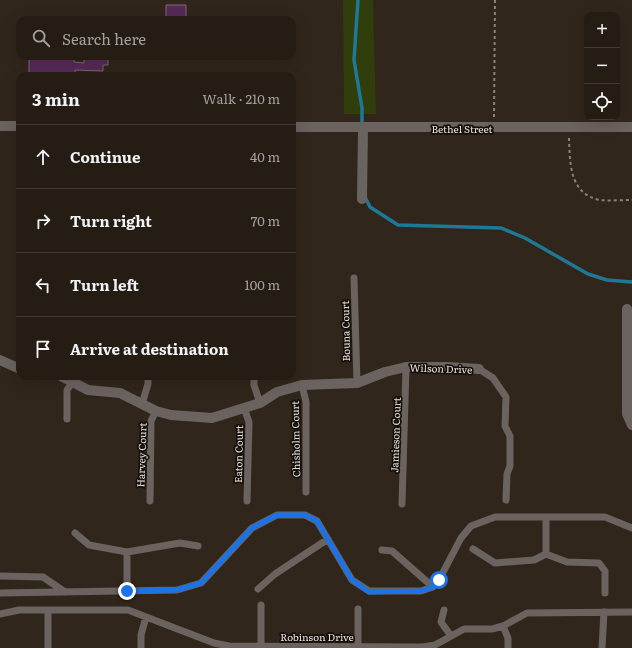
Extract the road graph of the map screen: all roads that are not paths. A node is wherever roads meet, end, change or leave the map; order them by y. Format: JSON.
{"nodes":[{"id":1,"x":0,"y":126,"type":"edge"},
{"id":2,"x":16,"y":126,"type":"edge"},
{"id":3,"x":632,"y":127,"type":"edge"},
{"id":4,"x":296,"y":128,"type":"edge"},
{"id":5,"x":368,"y":128,"type":"junction"},
{"id":6,"x":362,"y":199,"type":"dead end"},
{"id":7,"x":354,"y":278,"type":"dead end"},
{"id":8,"x":627,"y":309,"type":"dead end"},
{"id":9,"x":630,"y":325,"type":"edge"},
{"id":10,"x":0,"y":360,"type":"edge"},
{"id":11,"x":16,"y":367,"type":"edge"},
{"id":12,"x":406,"y":367,"type":"junction"},
{"id":13,"x":479,"y":370,"type":"joint"},
{"id":14,"x":67,"y":380,"type":"edge"},
{"id":15,"x":148,"y":380,"type":"edge"},
{"id":16,"x":254,"y":380,"type":"edge"},
{"id":17,"x":72,"y":383,"type":"junction"},
{"id":18,"x":356,"y":383,"type":"junction"},
{"id":19,"x":302,"y":385,"type":"junction"},
{"id":20,"x":260,"y":403,"type":"junction"},
{"id":21,"x":142,"y":404,"type":"junction"},
{"id":22,"x":244,"y":408,"type":"junction"},
{"id":23,"x":156,"y":411,"type":"junction"},
{"id":24,"x":67,"y":419,"type":"dead end"},
{"id":25,"x":632,"y":425,"type":"edge"},
{"id":26,"x":306,"y":492,"type":"dead end"},
{"id":27,"x":506,"y":500,"type":"dead end"},
{"id":28,"x":150,"y":501,"type":"dead end"},
{"id":29,"x":248,"y":501,"type":"dead end"},
{"id":30,"x":402,"y":504,"type":"dead end"},
{"id":31,"x":546,"y":517,"type":"junction"},
{"id":32,"x":632,"y":528,"type":"edge"},
{"id":33,"x":75,"y":533,"type":"dead end"},
{"id":34,"x":328,"y":539,"type":"junction"},
{"id":35,"x":198,"y":546,"type":"dead end"},
{"id":36,"x":474,"y":549,"type":"dead end"},
{"id":37,"x":382,"y":550,"type":"dead end"},
{"id":38,"x":127,"y":552,"type":"junction"},
{"id":39,"x":546,"y":554,"type":"junction"},
{"id":40,"x":0,"y":576,"type":"edge"},
{"id":41,"x":433,"y":587,"type":"junction"},
{"id":42,"x":258,"y":589,"type":"dead end"},
{"id":43,"x":127,"y":591,"type":"junction"},
{"id":44,"x":65,"y":592,"type":"junction"},
{"id":45,"x":0,"y":593,"type":"edge"},
{"id":46,"x":605,"y":593,"type":"dead end"},
{"id":47,"x":261,"y":605,"type":"dead end"},
{"id":48,"x":358,"y":609,"type":"dead end"},
{"id":49,"x":48,"y":610,"type":"junction"},
{"id":50,"x":444,"y":610,"type":"dead end"},
{"id":51,"x":604,"y":612,"type":"junction"},
{"id":52,"x":632,"y":612,"type":"edge"},
{"id":53,"x":0,"y":614,"type":"edge"},
{"id":54,"x":146,"y":617,"type":"junction"},
{"id":55,"x":503,"y":626,"type":"junction"},
{"id":56,"x":451,"y":636,"type":"junction"},
{"id":57,"x":261,"y":646,"type":"junction"},
{"id":58,"x":358,"y":646,"type":"junction"},
{"id":59,"x":229,"y":647,"type":"edge"},
{"id":60,"x":325,"y":647,"type":"edge"},
{"id":61,"x":422,"y":647,"type":"edge"},
{"id":62,"x":48,"y":648,"type":"edge"},
{"id":63,"x":141,"y":648,"type":"edge"},
{"id":64,"x":508,"y":648,"type":"edge"},
{"id":65,"x":602,"y":648,"type":"edge"}],
"edges":[{"from":1,"to":2,"type":"street"},
{"from":3,"to":5,"type":"street","name":"Bethel Street"},
{"from":4,"to":5,"type":"street","name":"Bethel Street"},
{"from":5,"to":6,"type":"street"},
{"from":7,"to":18,"type":"lane","name":"Bouna Court"},
{"from":8,"to":9,"type":"street"},
{"from":9,"to":25,"type":"street"},
{"from":10,"to":11,"type":"street"},
{"from":12,"to":13,"type":"street","name":"Wilson Drive"},
{"from":12,"to":18,"type":"street","name":"Wilson Drive"},
{"from":12,"to":30,"type":"lane","name":"Jamieson Court"},
{"from":13,"to":27,"type":"lane"},
{"from":14,"to":17,"type":"street","name":"Wilson Drive"},
{"from":15,"to":21,"type":"lane"},
{"from":16,"to":20,"type":"lane"},
{"from":17,"to":21,"type":"street","name":"Wilson Drive"},
{"from":17,"to":24,"type":"lane"},
{"from":18,"to":19,"type":"street","name":"Wilson Drive"},
{"from":19,"to":20,"type":"street","name":"Wilson Drive"},
{"from":19,"to":26,"type":"lane","name":"Chisholm Court"},
{"from":20,"to":22,"type":"street","name":"Wilson Drive"},
{"from":21,"to":23,"type":"street","name":"Wilson Drive"},
{"from":22,"to":23,"type":"street","name":"Wilson Drive"},
{"from":22,"to":29,"type":"lane","name":"Eaton Court"},
{"from":23,"to":28,"type":"lane","name":"Harvey Court"},
{"from":31,"to":32,"type":"lane"},
{"from":31,"to":39,"type":"lane"},
{"from":31,"to":41,"type":"lane"},
{"from":33,"to":38,"type":"lane"},
{"from":34,"to":41,"type":"lane"},
{"from":34,"to":42,"type":"lane"},
{"from":34,"to":43,"type":"lane"},
{"from":35,"to":38,"type":"lane"},
{"from":36,"to":39,"type":"lane"},
{"from":37,"to":41,"type":"lane"},
{"from":38,"to":43,"type":"lane"},
{"from":39,"to":46,"type":"lane"},
{"from":40,"to":44,"type":"lane"},
{"from":43,"to":44,"type":"lane"},
{"from":44,"to":45,"type":"lane"},
{"from":47,"to":57,"type":"lane"},
{"from":48,"to":58,"type":"lane"},
{"from":49,"to":53,"type":"lane","name":"Robinson Drive"},
{"from":49,"to":54,"type":"lane","name":"Robinson Drive"},
{"from":49,"to":62,"type":"lane"},
{"from":50,"to":56,"type":"lane"},
{"from":51,"to":52,"type":"lane","name":"Robinson Drive"},
{"from":51,"to":55,"type":"lane","name":"Robinson Drive"},
{"from":51,"to":65,"type":"lane"},
{"from":54,"to":59,"type":"lane","name":"Robinson Drive"},
{"from":54,"to":63,"type":"lane"},
{"from":55,"to":56,"type":"lane","name":"Robinson Drive"},
{"from":55,"to":64,"type":"lane"},
{"from":56,"to":61,"type":"lane","name":"Robinson Drive"},
{"from":57,"to":59,"type":"lane","name":"Robinson Drive"},
{"from":57,"to":60,"type":"lane","name":"Robinson Drive"},
{"from":58,"to":60,"type":"lane","name":"Robinson Drive"},
{"from":58,"to":61,"type":"lane","name":"Robinson Drive"}]}
